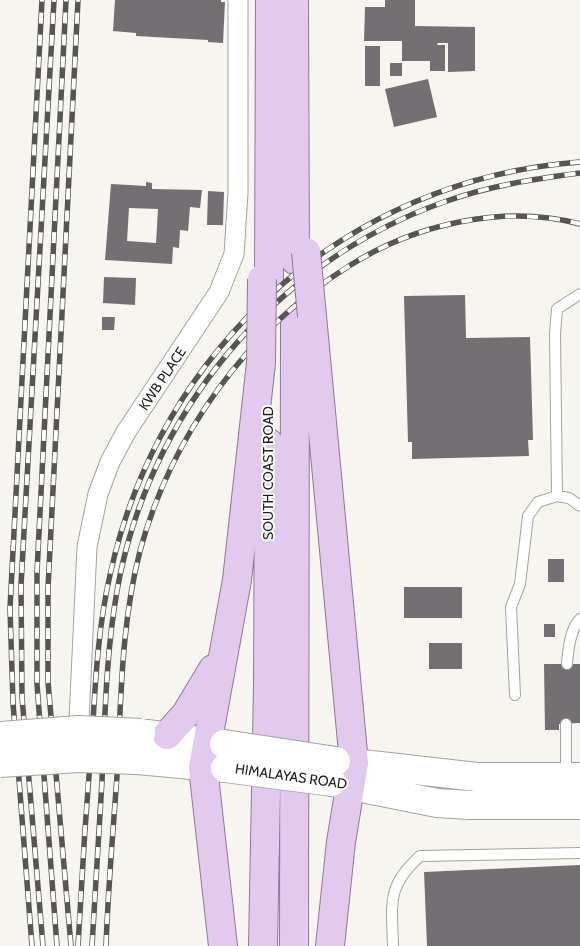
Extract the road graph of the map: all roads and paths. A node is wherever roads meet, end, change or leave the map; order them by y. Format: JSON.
{"nodes":[{"id":1,"x":238,"y":0,"type":"edge"},
{"id":2,"x":270,"y":0,"type":"edge"},
{"id":3,"x":294,"y":0,"type":"edge"},
{"id":4,"x":280,"y":265,"type":"junction"},
{"id":5,"x":580,"y":294,"type":"edge"},
{"id":6,"x":303,"y":320,"type":"junction"},
{"id":7,"x":265,"y":362,"type":"junction"},
{"id":8,"x":557,"y":496,"type":"junction"},
{"id":9,"x":580,"y":506,"type":"edge"},
{"id":10,"x":580,"y":619,"type":"edge"},
{"id":11,"x":222,"y":652,"type":"junction"},
{"id":12,"x":567,"y":664,"type":"dead end"},
{"id":13,"x":515,"y":695,"type":"dead end"},
{"id":14,"x":566,"y":724,"type":"dead end"},
{"id":15,"x":78,"y":730,"type":"junction"},
{"id":16,"x":154,"y":734,"type":"junction"},
{"id":17,"x":0,"y":736,"type":"edge"},
{"id":18,"x":214,"y":755,"type":"junction"},
{"id":19,"x":78,"y":758,"type":"junction"},
{"id":20,"x":0,"y":763,"type":"edge"},
{"id":21,"x":343,"y":773,"type":"junction"},
{"id":22,"x":573,"y":777,"type":"edge"},
{"id":23,"x":580,"y":805,"type":"edge"},
{"id":24,"x":580,"y":854,"type":"edge"},
{"id":25,"x":331,"y":943,"type":"edge"},
{"id":26,"x":223,"y":946,"type":"edge"},
{"id":27,"x":263,"y":946,"type":"edge"},
{"id":28,"x":294,"y":946,"type":"edge"},
{"id":29,"x":393,"y":946,"type":"edge"}],
"edges":[{"from":1,"to":15,"type":"street","name":"KWB PLACE"},
{"from":2,"to":4,"type":"main road","name":"SOUTH COAST ROAD"},
{"from":3,"to":4,"type":"main road"},
{"from":4,"to":6,"type":"main road","bridge":true},
{"from":4,"to":7,"type":"main road","name":"SOUTH COAST ROAD"},
{"from":5,"to":8,"type":"lane"},
{"from":6,"to":21,"type":"main road"},
{"from":6,"to":28,"type":"main road","name":"SOUTH COAST ROAD"},
{"from":7,"to":11,"type":"main road"},
{"from":7,"to":27,"type":"main road","name":"SOUTH COAST ROAD"},
{"from":8,"to":9,"type":"lane"},
{"from":8,"to":13,"type":"lane"},
{"from":10,"to":12,"type":"lane"},
{"from":11,"to":16,"type":"main road"},
{"from":11,"to":18,"type":"main road"},
{"from":14,"to":22,"type":"lane"},
{"from":15,"to":16,"type":"street","name":"HIMALAYAS ROAD","bridge":true},
{"from":15,"to":17,"type":"street","name":"HIMALAYAS ROAD","bridge":true},
{"from":15,"to":19,"type":"street","name":"KWB PLACE"},
{"from":16,"to":18,"type":"street","name":"HIMALAYAS ROAD"},
{"from":18,"to":19,"type":"street","name":"HIMALAYAS ROAD","bridge":true},
{"from":18,"to":21,"type":"street","name":"HIMALAYAS ROAD","bridge":true},
{"from":18,"to":26,"type":"main road"},
{"from":19,"to":20,"type":"street","name":"HIMALAYAS ROAD","bridge":true},
{"from":21,"to":22,"type":"street","name":"HIMALAYAS ROAD"},
{"from":21,"to":23,"type":"street","name":"HIMALAYAS ROAD"},
{"from":21,"to":25,"type":"main road"},
{"from":24,"to":29,"type":"lane"}]}
